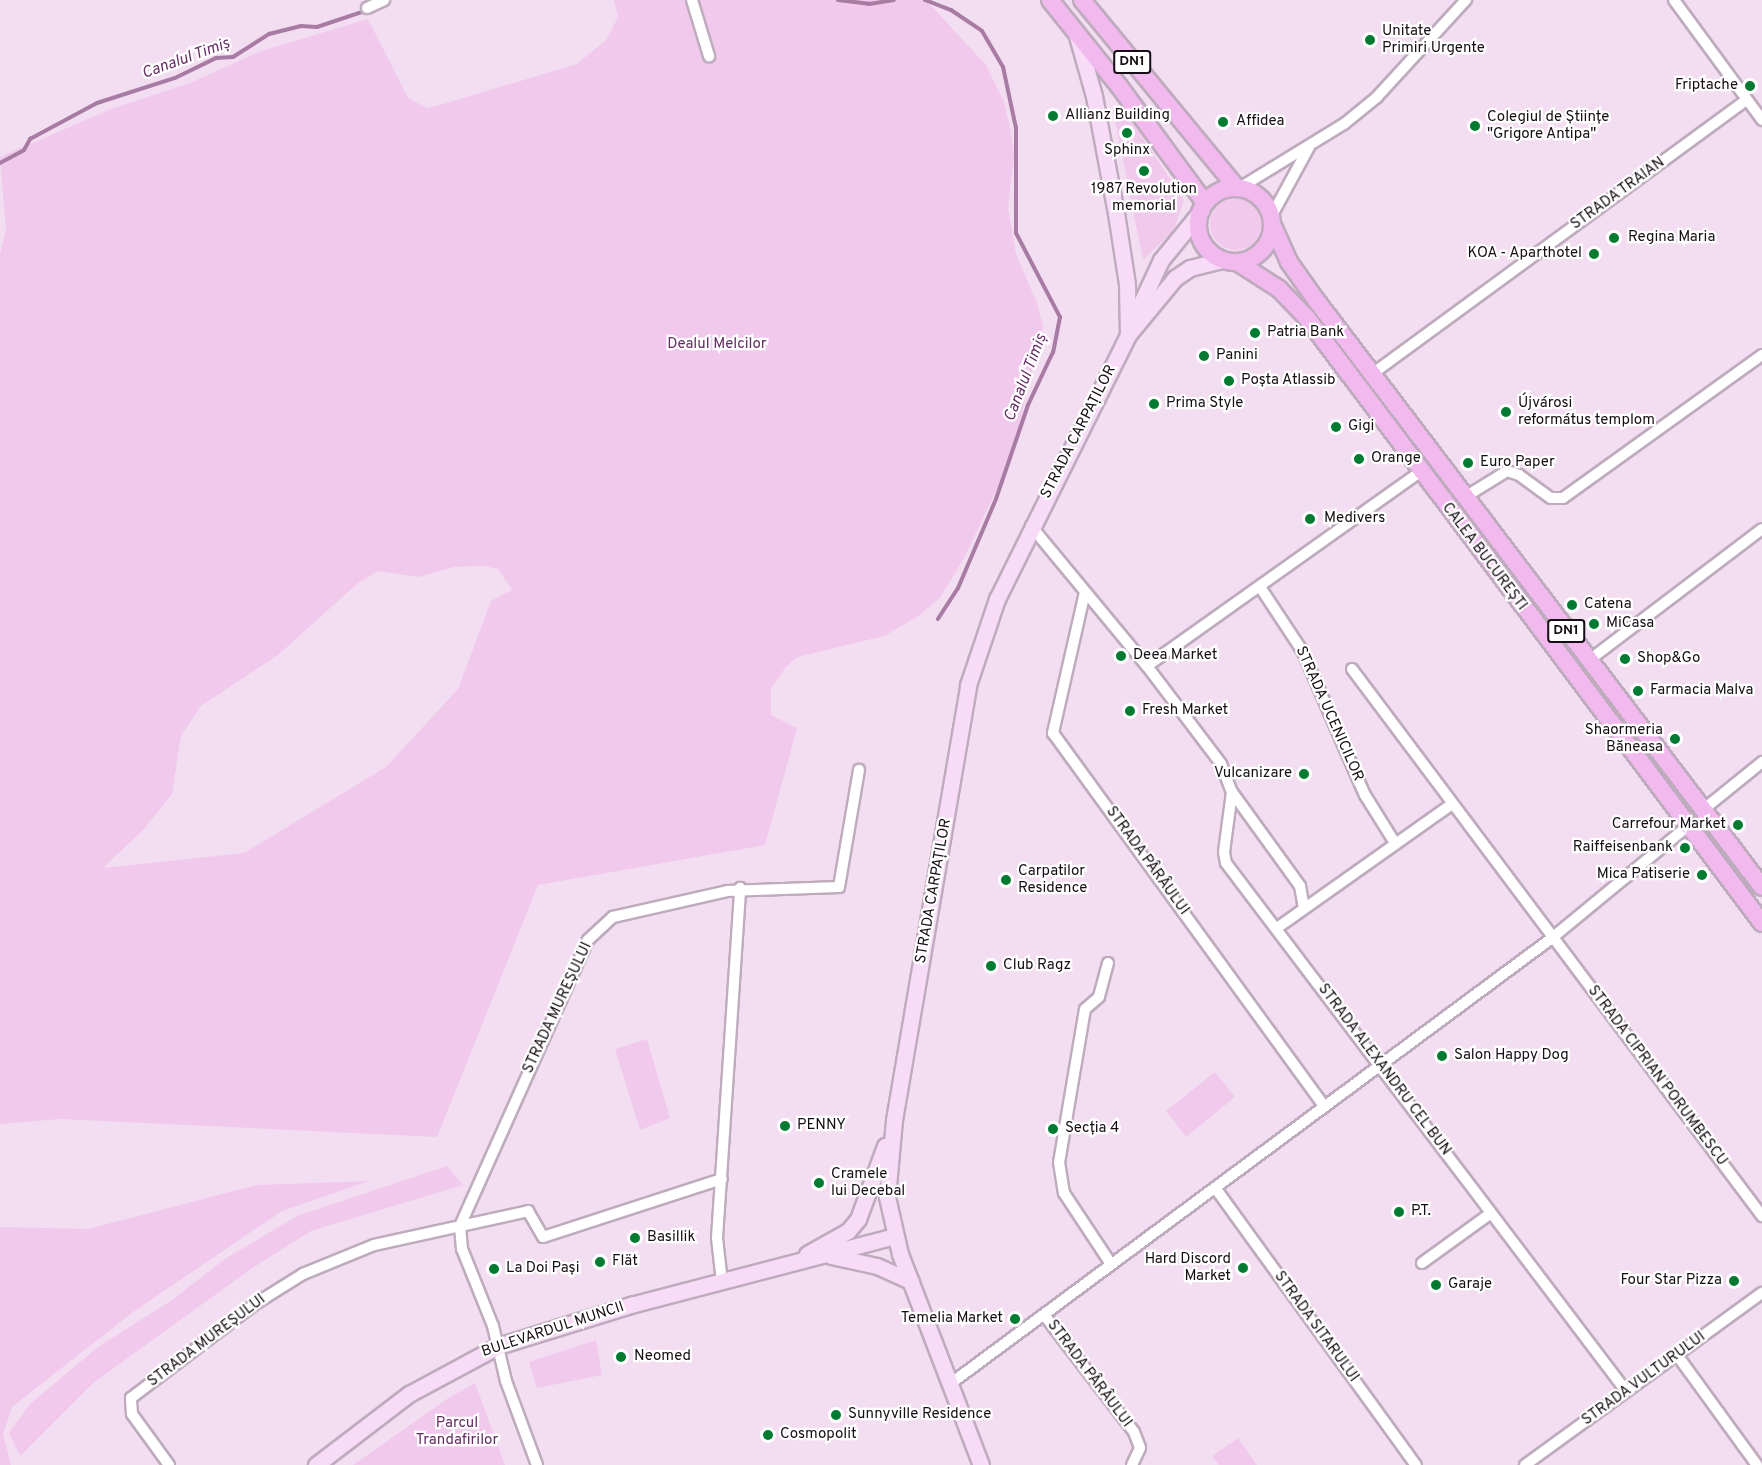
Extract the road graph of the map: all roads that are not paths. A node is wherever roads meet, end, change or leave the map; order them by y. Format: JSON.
{"nodes":[{"id":1,"x":384,"y":0,"type":"edge"},
{"id":2,"x":692,"y":0,"type":"edge"},
{"id":3,"x":1050,"y":0,"type":"edge"},
{"id":4,"x":1082,"y":0,"type":"edge"},
{"id":5,"x":1466,"y":0,"type":"edge"},
{"id":6,"x":1674,"y":0,"type":"edge"},
{"id":7,"x":367,"y":8,"type":"dead end"},
{"id":8,"x":1076,"y":33,"type":"junction"},
{"id":9,"x":709,"y":56,"type":"dead end"},
{"id":10,"x":1747,"y":100,"type":"junction"},
{"id":11,"x":1762,"y":120,"type":"edge"},
{"id":12,"x":1309,"y":147,"type":"junction"},
{"id":13,"x":1239,"y":187,"type":"junction"},
{"id":14,"x":1203,"y":207,"type":"junction"},
{"id":15,"x":1273,"y":220,"type":"junction"},
{"id":16,"x":1230,"y":261,"type":"junction"},
{"id":17,"x":1128,"y":335,"type":"junction"},
{"id":18,"x":1762,"y":354,"type":"edge"},
{"id":19,"x":1372,"y":374,"type":"junction"},
{"id":20,"x":1420,"y":472,"type":"junction"},
{"id":21,"x":1466,"y":497,"type":"junction"},
{"id":22,"x":1031,"y":526,"type":"junction"},
{"id":23,"x":1762,"y":529,"type":"edge"},
{"id":24,"x":1260,"y":587,"type":"junction"},
{"id":25,"x":1085,"y":592,"type":"junction"},
{"id":26,"x":1588,"y":661,"type":"junction"},
{"id":27,"x":1147,"y":666,"type":"junction"},
{"id":28,"x":1352,"y":669,"type":"dead end"},
{"id":29,"x":1762,"y":762,"type":"edge"},
{"id":30,"x":859,"y":770,"type":"dead end"},
{"id":31,"x":1232,"y":792,"type":"junction"},
{"id":32,"x":1450,"y":805,"type":"junction"},
{"id":33,"x":1704,"y":808,"type":"junction"},
{"id":34,"x":1689,"y":825,"type":"junction"},
{"id":35,"x":1395,"y":843,"type":"junction"},
{"id":36,"x":1762,"y":887,"type":"edge"},
{"id":37,"x":740,"y":888,"type":"junction"},
{"id":38,"x":1304,"y":908,"type":"junction"},
{"id":39,"x":1762,"y":923,"type":"edge"},
{"id":40,"x":1277,"y":928,"type":"junction"},
{"id":41,"x":1552,"y":938,"type":"junction"},
{"id":42,"x":1108,"y":963,"type":"dead end"},
{"id":43,"x":1380,"y":1066,"type":"junction"},
{"id":44,"x":1325,"y":1107,"type":"junction"},
{"id":45,"x":894,"y":1120,"type":"junction"},
{"id":46,"x":722,"y":1179,"type":"junction"},
{"id":47,"x":1216,"y":1189,"type":"junction"},
{"id":48,"x":1491,"y":1213,"type":"junction"},
{"id":49,"x":1762,"y":1216,"type":"edge"},
{"id":50,"x":460,"y":1226,"type":"junction"},
{"id":51,"x":895,"y":1236,"type":"junction"},
{"id":52,"x":825,"y":1256,"type":"junction"},
{"id":53,"x":1422,"y":1263,"type":"dead end"},
{"id":54,"x":1111,"y":1264,"type":"junction"},
{"id":55,"x":784,"y":1266,"type":"junction"},
{"id":56,"x":910,"y":1281,"type":"junction"},
{"id":57,"x":722,"y":1282,"type":"junction"},
{"id":58,"x":1762,"y":1293,"type":"edge"},
{"id":59,"x":1045,"y":1316,"type":"junction"},
{"id":60,"x":498,"y":1346,"type":"junction"},
{"id":61,"x":1677,"y":1355,"type":"junction"},
{"id":62,"x":950,"y":1384,"type":"junction"},
{"id":63,"x":1626,"y":1391,"type":"junction"},
{"id":64,"x":1754,"y":1464,"type":"edge"},
{"id":65,"x":169,"y":1465,"type":"edge"},
{"id":66,"x":316,"y":1465,"type":"edge"},
{"id":67,"x":537,"y":1465,"type":"edge"},
{"id":68,"x":981,"y":1465,"type":"edge"},
{"id":69,"x":1132,"y":1465,"type":"edge"},
{"id":70,"x":1416,"y":1465,"type":"edge"},
{"id":71,"x":1525,"y":1465,"type":"edge"}],
"edges":[{"from":1,"to":7,"type":"street"},
{"from":2,"to":9,"type":"street"},
{"from":3,"to":8,"type":"main road","number":"DN1"},
{"from":4,"to":13,"type":"main road","number":"DN1"},
{"from":5,"to":12,"type":"street"},
{"from":6,"to":10,"type":"street"},
{"from":8,"to":14,"type":"main road","number":"DN1"},
{"from":8,"to":17,"type":"main road"},
{"from":10,"to":11,"type":"street"},
{"from":10,"to":19,"type":"street","name":"STRADA TRAIAN"},
{"from":12,"to":13,"type":"street"},
{"from":12,"to":15,"type":"street"},
{"from":13,"to":14,"type":"main road"},
{"from":13,"to":15,"type":"main road","number":"DN1"},
{"from":14,"to":16,"type":"main road","number":"DN1"},
{"from":14,"to":17,"type":"main road","name":"STRADA CARPAȚILOR"},
{"from":15,"to":16,"type":"main road"},
{"from":15,"to":19,"type":"main road","name":"CALEA BUCUREȘTI","number":"DN1"},
{"from":16,"to":17,"type":"main road","name":"STRADA CARPAȚILOR"},
{"from":16,"to":20,"type":"main road","name":"CALEA BUCUREȘTI","number":"DN1"},
{"from":17,"to":22,"type":"main road","name":"STRADA CARPAȚILOR"},
{"from":18,"to":21,"type":"street"},
{"from":19,"to":21,"type":"main road","name":"CALEA BUCUREȘTI","number":"DN1"},
{"from":20,"to":24,"type":"street"},
{"from":20,"to":34,"type":"main road","name":"CALEA BUCUREȘTI","number":"DN1"},
{"from":21,"to":26,"type":"main road","name":"CALEA BUCUREȘTI","number":"DN1"},
{"from":22,"to":25,"type":"street","name":"STRADA ALEXANDRU CEL BUN"},
{"from":22,"to":45,"type":"main road","name":"STRADA CARPAȚILOR"},
{"from":23,"to":26,"type":"street"},
{"from":24,"to":27,"type":"street"},
{"from":24,"to":35,"type":"street","name":"STRADA UCENICILOR"},
{"from":25,"to":27,"type":"street","name":"STRADA ALEXANDRU CEL BUN"},
{"from":25,"to":44,"type":"street","name":"STRADA PÂRÂULUI"},
{"from":26,"to":33,"type":"main road","name":"CALEA BUCUREȘTI","number":"DN1"},
{"from":27,"to":31,"type":"street","name":"STRADA ALEXANDRU CEL BUN"},
{"from":28,"to":32,"type":"street"},
{"from":29,"to":33,"type":"street"},
{"from":30,"to":37,"type":"street","name":"STRADA MUREȘULUI"},
{"from":31,"to":38,"type":"street","name":"STRADA ALEXANDRU CEL BUN"},
{"from":31,"to":40,"type":"street","name":"STRADA ALEXANDRU CEL BUN"},
{"from":32,"to":35,"type":"street"},
{"from":32,"to":41,"type":"street"},
{"from":33,"to":36,"type":"main road","name":"CALEA BUCUREȘTI","number":"DN1"},
{"from":34,"to":39,"type":"main road","name":"CALEA BUCUREȘTI","number":"DN1"},
{"from":34,"to":41,"type":"street","name":"STRADA PÂRÂULUI"},
{"from":35,"to":38,"type":"street"},
{"from":37,"to":46,"type":"street"},
{"from":37,"to":50,"type":"street","name":"STRADA MUREȘULUI"},
{"from":38,"to":40,"type":"street"},
{"from":40,"to":43,"type":"street","name":"STRADA ALEXANDRU CEL BUN"},
{"from":41,"to":43,"type":"street","name":"STRADA PÂRÂULUI"},
{"from":41,"to":49,"type":"street","name":"STRADA CIPRIAN PORUMBESCU"},
{"from":42,"to":54,"type":"street"},
{"from":43,"to":44,"type":"street","name":"STRADA PÂRÂULUI"},
{"from":43,"to":48,"type":"street","name":"STRADA ALEXANDRU CEL BUN"},
{"from":44,"to":47,"type":"street","name":"STRADA PÂRÂULUI"},
{"from":45,"to":51,"type":"main road","name":"STRADA CARPAȚILOR"},
{"from":45,"to":55,"type":"main road","name":"BULEVARDUL MUNCII"},
{"from":46,"to":50,"type":"street","name":"STRADA MUREȘULUI"},
{"from":46,"to":57,"type":"street"},
{"from":47,"to":54,"type":"street","name":"STRADA PÂRÂULUI"},
{"from":47,"to":70,"type":"street","name":"STRADA SITARULUI"},
{"from":48,"to":53,"type":"street"},
{"from":48,"to":63,"type":"street","name":"STRADA ALEXANDRU CEL BUN"},
{"from":50,"to":60,"type":"street"},
{"from":50,"to":65,"type":"street","name":"STRADA MUREȘULUI"},
{"from":51,"to":52,"type":"main road","name":"BULEVARDUL MUNCII"},
{"from":51,"to":56,"type":"main road","name":"STRADA CARPAȚILOR"},
{"from":52,"to":55,"type":"main road","name":"BULEVARDUL MUNCII"},
{"from":52,"to":56,"type":"main road","name":"BULEVARDUL MUNCII"},
{"from":54,"to":59,"type":"street","name":"STRADA PÂRÂULUI"},
{"from":55,"to":57,"type":"main road","name":"BULEVARDUL MUNCII"},
{"from":56,"to":62,"type":"main road","name":"STRADA CARPAȚILOR"},
{"from":57,"to":60,"type":"main road","name":"BULEVARDUL MUNCII"},
{"from":58,"to":61,"type":"street","name":"STRADA VULTURULUI"},
{"from":59,"to":62,"type":"street","name":"STRADA PÂRÂULUI"},
{"from":59,"to":69,"type":"street","name":"STRADA PÂRÂULUI"},
{"from":60,"to":66,"type":"main road","name":"BULEVARDUL MUNCII"},
{"from":60,"to":67,"type":"street"},
{"from":61,"to":63,"type":"street","name":"STRADA VULTURULUI"},
{"from":61,"to":64,"type":"street"},
{"from":62,"to":68,"type":"main road","name":"STRADA CARPAȚILOR"},
{"from":63,"to":71,"type":"street","name":"STRADA VULTURULUI"}]}
